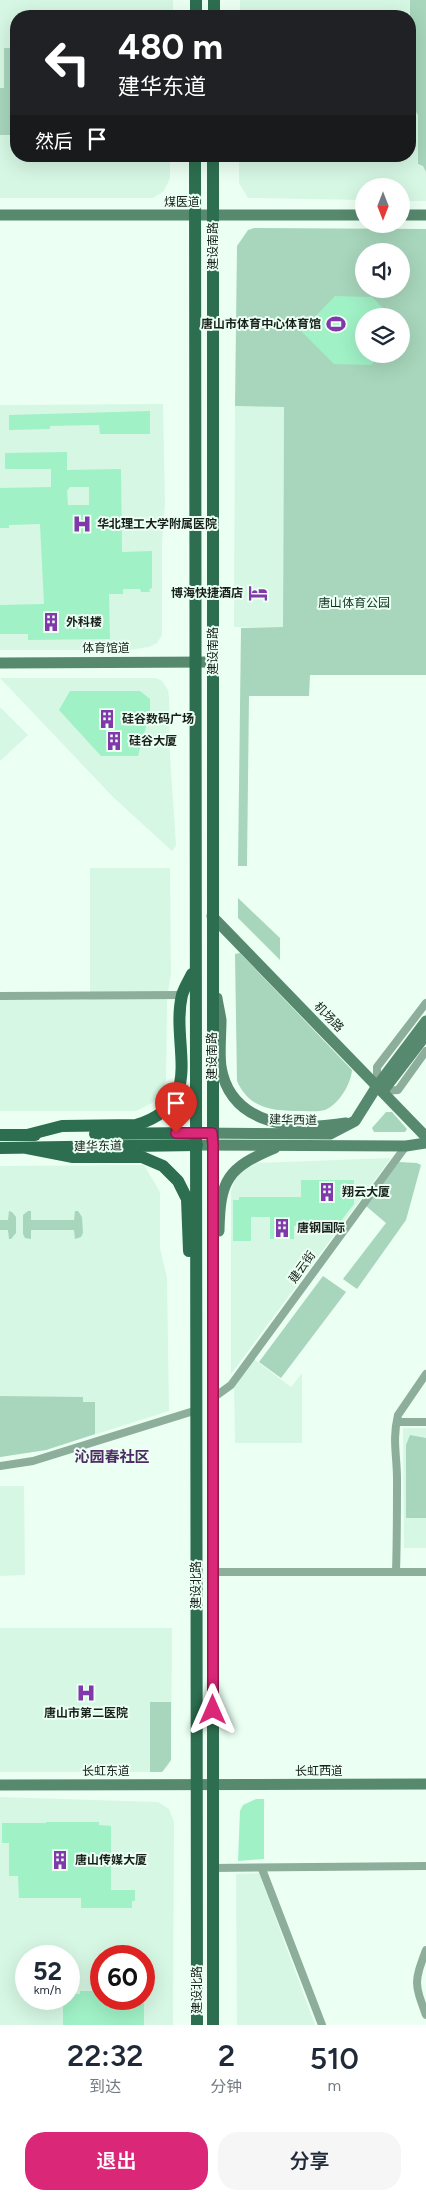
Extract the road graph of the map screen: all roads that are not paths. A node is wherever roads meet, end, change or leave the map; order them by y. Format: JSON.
{"nodes":[{"id":1,"x":195,"y":162,"type":"edge"},
{"id":2,"x":214,"y":162,"type":"edge"},
{"id":3,"x":0,"y":215,"type":"edge"},
{"id":4,"x":355,"y":215,"type":"edge"},
{"id":5,"x":410,"y":215,"type":"edge"},
{"id":6,"x":426,"y":215,"type":"edge"},
{"id":7,"x":195,"y":216,"type":"junction"},
{"id":8,"x":213,"y":216,"type":"junction"},
{"id":9,"x":196,"y":662,"type":"junction"},
{"id":10,"x":213,"y":662,"type":"junction"},
{"id":11,"x":0,"y":663,"type":"edge"},
{"id":12,"x":212,"y":916,"type":"junction"},
{"id":13,"x":194,"y":969,"type":"junction"},
{"id":14,"x":212,"y":973,"type":"junction"},
{"id":15,"x":182,"y":995,"type":"junction"},
{"id":16,"x":0,"y":996,"type":"edge"},
{"id":17,"x":426,"y":1002,"type":"edge"},
{"id":18,"x":426,"y":1021,"type":"edge"},
{"id":19,"x":426,"y":1034,"type":"edge"},
{"id":20,"x":426,"y":1051,"type":"edge"},
{"id":21,"x":380,"y":1088,"type":"junction"},
{"id":22,"x":370,"y":1099,"type":"junction"},
{"id":23,"x":398,"y":1106,"type":"junction"},
{"id":24,"x":355,"y":1121,"type":"junction"},
{"id":25,"x":417,"y":1128,"type":"junction"},
{"id":26,"x":0,"y":1134,"type":"edge"},
{"id":27,"x":426,"y":1137,"type":"edge"},
{"id":28,"x":196,"y":1139,"type":"junction"},
{"id":29,"x":212,"y":1139,"type":"junction"},
{"id":30,"x":27,"y":1141,"type":"junction"},
{"id":31,"x":426,"y":1143,"type":"edge"},
{"id":32,"x":282,"y":1145,"type":"junction"},
{"id":33,"x":406,"y":1146,"type":"junction"},
{"id":34,"x":0,"y":1148,"type":"edge"},
{"id":35,"x":213,"y":1314,"type":"junction"},
{"id":36,"x":197,"y":1323,"type":"junction"},
{"id":37,"x":426,"y":1374,"type":"edge"},
{"id":38,"x":213,"y":1398,"type":"junction"},
{"id":39,"x":197,"y":1410,"type":"junction"},
{"id":40,"x":397,"y":1422,"type":"junction"},
{"id":41,"x":426,"y":1422,"type":"edge"},
{"id":42,"x":0,"y":1466,"type":"edge"},
{"id":43,"x":214,"y":1572,"type":"junction"},
{"id":44,"x":396,"y":1572,"type":"junction"},
{"id":45,"x":426,"y":1572,"type":"edge"},
{"id":46,"x":426,"y":1784,"type":"edge"},
{"id":47,"x":0,"y":1785,"type":"edge"},
{"id":48,"x":196,"y":1785,"type":"junction"},
{"id":49,"x":212,"y":1785,"type":"junction"},
{"id":50,"x":426,"y":1866,"type":"edge"},
{"id":51,"x":213,"y":1868,"type":"junction"},
{"id":52,"x":262,"y":1869,"type":"junction"},
{"id":53,"x":426,"y":1950,"type":"edge"},
{"id":54,"x":416,"y":1980,"type":"junction"},
{"id":55,"x":426,"y":1980,"type":"edge"},
{"id":56,"x":426,"y":2014,"type":"edge"},
{"id":57,"x":197,"y":2025,"type":"edge"},
{"id":58,"x":213,"y":2025,"type":"edge"},
{"id":59,"x":322,"y":2025,"type":"edge"}],
"edges":[{"from":1,"to":7,"type":"main road","name":"建设南路"},
{"from":2,"to":8,"type":"main road","name":"建设南路"},
{"from":3,"to":7,"type":"street","name":"煤医道"},
{"from":4,"to":8,"type":"street","name":"煤医道"},
{"from":5,"to":6,"type":"street"},
{"from":7,"to":8,"type":"street","name":"煤医道"},
{"from":7,"to":9,"type":"main road","name":"建设南路"},
{"from":8,"to":10,"type":"main road","name":"建设南路"},
{"from":9,"to":10,"type":"street","name":"体育馆道"},
{"from":9,"to":11,"type":"street","name":"体育馆道"},
{"from":9,"to":13,"type":"main road","name":"建设南路"},
{"from":10,"to":12,"type":"main road","name":"建设南路"},
{"from":12,"to":14,"type":"main road","name":"建设南路"},
{"from":12,"to":21,"type":"street","name":"机场路"},
{"from":13,"to":15,"type":"main road"},
{"from":13,"to":28,"type":"main road","name":"建设南路"},
{"from":14,"to":24,"type":"street"},
{"from":14,"to":29,"type":"main road","name":"建设南路"},
{"from":15,"to":16,"type":"street"},
{"from":15,"to":30,"type":"main road"},
{"from":17,"to":21,"type":"street"},
{"from":18,"to":21,"type":"street","name":"建华西道"},
{"from":19,"to":21,"type":"street","name":"建华西道"},
{"from":20,"to":21,"type":"street"},
{"from":21,"to":22,"type":"street","name":"建华西道"},
{"from":21,"to":23,"type":"street","name":"机场路"},
{"from":22,"to":23,"type":"street"},
{"from":22,"to":24,"type":"street","name":"建华西道"},
{"from":23,"to":25,"type":"street","name":"机场路"},
{"from":24,"to":29,"type":"street","name":"建华西道"},
{"from":25,"to":27,"type":"street","name":"机场路"},
{"from":25,"to":33,"type":"street"},
{"from":26,"to":30,"type":"main road","name":"建华东道"},
{"from":28,"to":29,"type":"street","name":"建华西道"},
{"from":28,"to":30,"type":"main road","name":"建华东道"},
{"from":28,"to":36,"type":"main road","name":"建设北路"},
{"from":29,"to":32,"type":"street","name":"建华西道"},
{"from":29,"to":35,"type":"main road","name":"建设北路"},
{"from":30,"to":34,"type":"main road","name":"建华东道"},
{"from":30,"to":36,"type":"main road"},
{"from":31,"to":33,"type":"street","name":"建华西道"},
{"from":32,"to":33,"type":"street","name":"建华西道"},
{"from":32,"to":35,"type":"street"},
{"from":33,"to":38,"type":"street","name":"建云街"},
{"from":35,"to":38,"type":"main road","name":"建设北路"},
{"from":36,"to":39,"type":"main road","name":"建设北路"},
{"from":37,"to":40,"type":"street"},
{"from":38,"to":43,"type":"main road","name":"建设北路"},
{"from":39,"to":42,"type":"street"},
{"from":39,"to":48,"type":"main road","name":"建设北路"},
{"from":40,"to":41,"type":"street"},
{"from":40,"to":44,"type":"street"},
{"from":43,"to":44,"type":"street"},
{"from":43,"to":49,"type":"main road","name":"建设北路"},
{"from":44,"to":45,"type":"street"},
{"from":46,"to":49,"type":"street","name":"长虹西道"},
{"from":47,"to":48,"type":"street","name":"长虹东道"},
{"from":48,"to":49,"type":"street","name":"长虹东道"},
{"from":48,"to":57,"type":"main road","name":"建设北路"},
{"from":49,"to":51,"type":"main road","name":"建设北路"},
{"from":50,"to":52,"type":"street"},
{"from":51,"to":52,"type":"street"},
{"from":51,"to":58,"type":"main road","name":"建设北路"},
{"from":52,"to":59,"type":"street"},
{"from":53,"to":54,"type":"street"},
{"from":54,"to":55,"type":"street"},
{"from":54,"to":56,"type":"street"}]}
